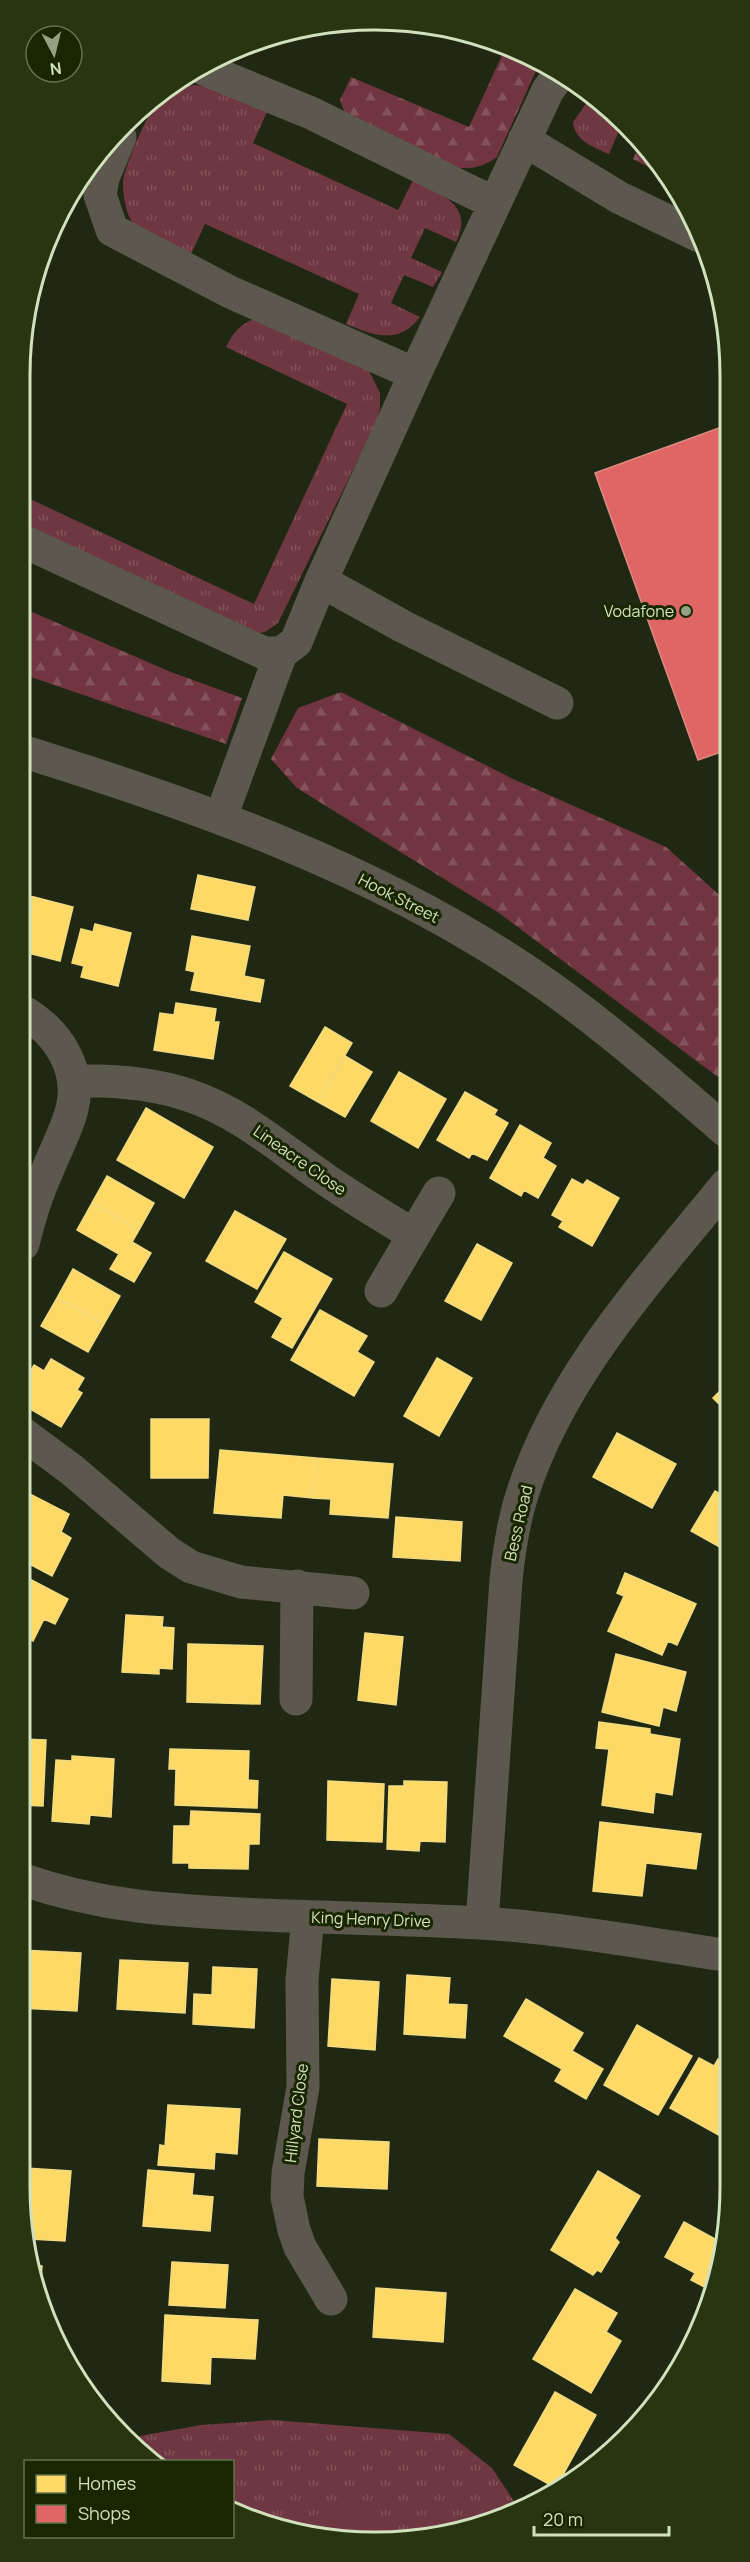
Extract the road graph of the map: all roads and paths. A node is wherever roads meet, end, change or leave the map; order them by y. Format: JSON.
{"nodes":[{"id":1,"x":211,"y":72,"type":"edge"},
{"id":2,"x":556,"y":81,"type":"edge"},
{"id":3,"x":524,"y":140,"type":"junction"},
{"id":4,"x":115,"y":149,"type":"edge"},
{"id":5,"x":494,"y":203,"type":"junction"},
{"id":6,"x":688,"y":231,"type":"edge"},
{"id":7,"x":415,"y":374,"type":"junction"},
{"id":8,"x":30,"y":544,"type":"edge"},
{"id":9,"x":321,"y":581,"type":"junction"},
{"id":10,"x":281,"y":653,"type":"junction"},
{"id":11,"x":558,"y":703,"type":"dead end"},
{"id":12,"x":30,"y":754,"type":"edge"},
{"id":13,"x":221,"y":817,"type":"junction"},
{"id":14,"x":30,"y":1016,"type":"edge"},
{"id":15,"x":74,"y":1081,"type":"junction"},
{"id":16,"x":720,"y":1126,"type":"edge"},
{"id":17,"x":720,"y":1192,"type":"edge"},
{"id":18,"x":439,"y":1193,"type":"dead end"},
{"id":19,"x":30,"y":1220,"type":"edge"},
{"id":20,"x":414,"y":1235,"type":"junction"},
{"id":21,"x":381,"y":1291,"type":"dead end"},
{"id":22,"x":30,"y":1439,"type":"edge"},
{"id":23,"x":297,"y":1586,"type":"junction"},
{"id":24,"x":353,"y":1593,"type":"dead end"},
{"id":25,"x":296,"y":1699,"type":"dead end"},
{"id":26,"x":30,"y":1882,"type":"edge"},
{"id":27,"x":308,"y":1917,"type":"junction"},
{"id":28,"x":482,"y":1923,"type":"junction"},
{"id":29,"x":720,"y":1954,"type":"edge"},
{"id":30,"x":331,"y":2299,"type":"dead end"}],
"edges":[{"from":1,"to":5,"type":"street"},
{"from":2,"to":3,"type":"street"},
{"from":3,"to":5,"type":"street"},
{"from":3,"to":6,"type":"street"},
{"from":4,"to":7,"type":"street"},
{"from":5,"to":7,"type":"street"},
{"from":7,"to":9,"type":"street"},
{"from":8,"to":10,"type":"street"},
{"from":9,"to":10,"type":"street"},
{"from":9,"to":11,"type":"street"},
{"from":10,"to":13,"type":"street"},
{"from":12,"to":13,"type":"street","name":"Hook Street"},
{"from":13,"to":16,"type":"street","name":"Hook Street"},
{"from":14,"to":15,"type":"street"},
{"from":15,"to":19,"type":"street"},
{"from":15,"to":20,"type":"street","name":"Lineacre Close"},
{"from":17,"to":28,"type":"street","name":"Bess Road"},
{"from":18,"to":20,"type":"street"},
{"from":20,"to":21,"type":"street"},
{"from":22,"to":23,"type":"street"},
{"from":23,"to":24,"type":"street"},
{"from":23,"to":25,"type":"street"},
{"from":26,"to":27,"type":"street","name":"King Henry Drive"},
{"from":27,"to":28,"type":"street","name":"King Henry Drive"},
{"from":27,"to":30,"type":"street","name":"Hillyard Close"},
{"from":28,"to":29,"type":"street","name":"King Henry Drive"}]}
